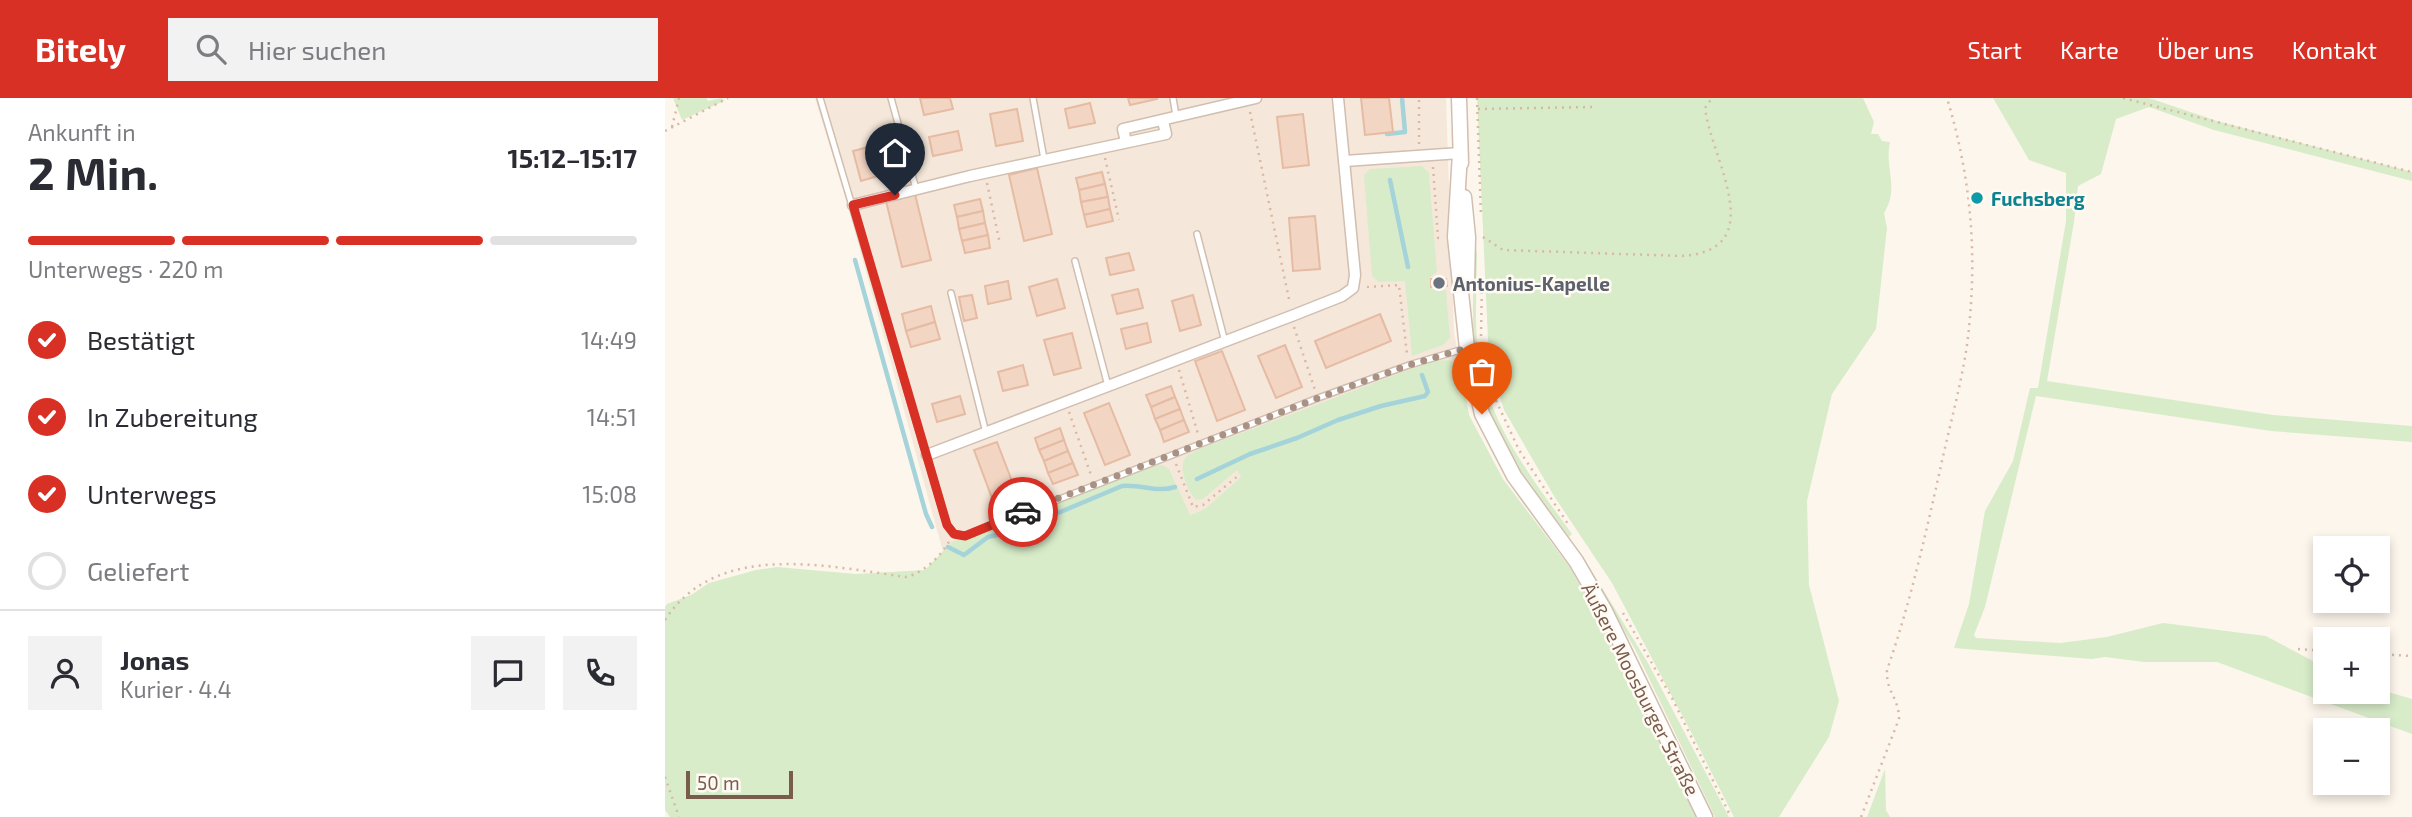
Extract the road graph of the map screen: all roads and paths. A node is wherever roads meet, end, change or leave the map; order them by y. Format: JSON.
{"nodes":[{"id":1,"x":679,"y":98,"type":"edge"},
{"id":2,"x":728,"y":98,"type":"edge"},
{"id":3,"x":820,"y":98,"type":"edge"},
{"id":4,"x":891,"y":98,"type":"edge"},
{"id":5,"x":1033,"y":98,"type":"edge"},
{"id":6,"x":1173,"y":98,"type":"edge"},
{"id":7,"x":1256,"y":98,"type":"edge"},
{"id":8,"x":1338,"y":98,"type":"edge"},
{"id":9,"x":1419,"y":98,"type":"edge"},
{"id":10,"x":1459,"y":98,"type":"edge"},
{"id":11,"x":1477,"y":98,"type":"edge"},
{"id":12,"x":1712,"y":98,"type":"edge"},
{"id":13,"x":1947,"y":98,"type":"edge"},
{"id":14,"x":2123,"y":98,"type":"edge"},
{"id":15,"x":1248,"y":99,"type":"edge"},
{"id":16,"x":1592,"y":107,"type":"dead end"},
{"id":17,"x":1478,"y":109,"type":"junction"},
{"id":18,"x":1177,"y":118,"type":"junction"},
{"id":19,"x":672,"y":127,"type":"junction"},
{"id":20,"x":665,"y":131,"type":"edge"},
{"id":21,"x":1103,"y":147,"type":"junction"},
{"id":22,"x":1460,"y":153,"type":"junction"},
{"id":23,"x":1419,"y":156,"type":"junction"},
{"id":24,"x":1432,"y":156,"type":"junction"},
{"id":25,"x":1044,"y":159,"type":"junction"},
{"id":26,"x":1345,"y":161,"type":"junction"},
{"id":27,"x":2412,"y":172,"type":"edge"},
{"id":28,"x":985,"y":173,"type":"junction"},
{"id":29,"x":916,"y":189,"type":"junction"},
{"id":30,"x":853,"y":205,"type":"junction"},
{"id":31,"x":1119,"y":220,"type":"dead end"},
{"id":32,"x":1482,"y":224,"type":"dead end"},
{"id":33,"x":1197,"y":234,"type":"dead end"},
{"id":34,"x":1482,"y":237,"type":"dead end"},
{"id":35,"x":1438,"y":238,"type":"dead end"},
{"id":36,"x":1000,"y":244,"type":"dead end"},
{"id":37,"x":1075,"y":261,"type":"dead end"},
{"id":38,"x":1482,"y":276,"type":"dead end"},
{"id":39,"x":1353,"y":288,"type":"junction"},
{"id":40,"x":951,"y":293,"type":"dead end"},
{"id":41,"x":1292,"y":316,"type":"junction"},
{"id":42,"x":1225,"y":342,"type":"junction"},
{"id":43,"x":1471,"y":343,"type":"junction"},
{"id":44,"x":1176,"y":360,"type":"junction"},
{"id":45,"x":1409,"y":365,"type":"junction"},
{"id":46,"x":1108,"y":386,"type":"junction"},
{"id":47,"x":1491,"y":389,"type":"dead end"},
{"id":48,"x":1318,"y":398,"type":"junction"},
{"id":49,"x":1065,"y":402,"type":"junction"},
{"id":50,"x":986,"y":433,"type":"junction"},
{"id":51,"x":1201,"y":443,"type":"junction"},
{"id":52,"x":1172,"y":454,"type":"junction"},
{"id":53,"x":927,"y":455,"type":"junction"},
{"id":54,"x":1239,"y":475,"type":"dead end"},
{"id":55,"x":1095,"y":484,"type":"junction"},
{"id":56,"x":1573,"y":531,"type":"dead end"},
{"id":57,"x":954,"y":534,"type":"junction"},
{"id":58,"x":1621,"y":609,"type":"dead end"},
{"id":59,"x":665,"y":620,"type":"edge"},
{"id":60,"x":2298,"y":649,"type":"dead end"},
{"id":61,"x":2313,"y":650,"type":"edge"},
{"id":62,"x":2390,"y":655,"type":"edge"},
{"id":63,"x":2412,"y":656,"type":"edge"},
{"id":64,"x":665,"y":777,"type":"edge"},
{"id":65,"x":679,"y":817,"type":"edge"},
{"id":66,"x":1705,"y":817,"type":"edge"},
{"id":67,"x":1731,"y":817,"type":"edge"},
{"id":68,"x":1861,"y":817,"type":"edge"}],
"edges":[{"from":1,"to":19,"type":"path"},
{"from":2,"to":19,"type":"path"},
{"from":3,"to":30,"type":"lane"},
{"from":4,"to":29,"type":"lane"},
{"from":5,"to":25,"type":"lane"},
{"from":6,"to":18,"type":"lane"},
{"from":7,"to":15,"type":"street"},
{"from":8,"to":26,"type":"street"},
{"from":9,"to":23,"type":"path"},
{"from":10,"to":22,"type":"street","name":"Äußere Moosburger Straße"},
{"from":11,"to":17,"type":"path"},
{"from":12,"to":34,"type":"path"},
{"from":13,"to":68,"type":"path"},
{"from":14,"to":27,"type":"path"},
{"from":15,"to":18,"type":"street"},
{"from":15,"to":41,"type":"path"},
{"from":16,"to":17,"type":"path"},
{"from":17,"to":32,"type":"path"},
{"from":18,"to":21,"type":"street"},
{"from":19,"to":20,"type":"path"},
{"from":21,"to":25,"type":"street"},
{"from":21,"to":31,"type":"path"},
{"from":22,"to":24,"type":"street"},
{"from":22,"to":43,"type":"street","name":"Äußere Moosburger Straße"},
{"from":23,"to":24,"type":"street"},
{"from":23,"to":26,"type":"street"},
{"from":24,"to":35,"type":"path"},
{"from":25,"to":28,"type":"street"},
{"from":26,"to":39,"type":"street"},
{"from":28,"to":29,"type":"street"},
{"from":28,"to":36,"type":"path"},
{"from":29,"to":30,"type":"street"},
{"from":30,"to":53,"type":"lane"},
{"from":33,"to":42,"type":"lane"},
{"from":37,"to":46,"type":"lane"},
{"from":38,"to":43,"type":"path"},
{"from":39,"to":41,"type":"street"},
{"from":39,"to":45,"type":"path"},
{"from":40,"to":50,"type":"lane"},
{"from":41,"to":42,"type":"street"},
{"from":41,"to":48,"type":"path"},
{"from":42,"to":44,"type":"street"},
{"from":43,"to":45,"type":"lane"},
{"from":43,"to":66,"type":"street","name":"Äußere Moosburger Straße"},
{"from":44,"to":46,"type":"street"},
{"from":44,"to":51,"type":"path"},
{"from":45,"to":48,"type":"lane"},
{"from":46,"to":49,"type":"street"},
{"from":47,"to":56,"type":"path"},
{"from":48,"to":51,"type":"lane"},
{"from":49,"to":50,"type":"street"},
{"from":49,"to":55,"type":"path"},
{"from":50,"to":53,"type":"street"},
{"from":51,"to":52,"type":"lane"},
{"from":52,"to":54,"type":"path"},
{"from":52,"to":55,"type":"lane"},
{"from":53,"to":57,"type":"lane"},
{"from":55,"to":57,"type":"lane"},
{"from":57,"to":59,"type":"path"},
{"from":58,"to":67,"type":"path"},
{"from":60,"to":61,"type":"path"},
{"from":62,"to":63,"type":"path"},
{"from":64,"to":65,"type":"path"}]}
